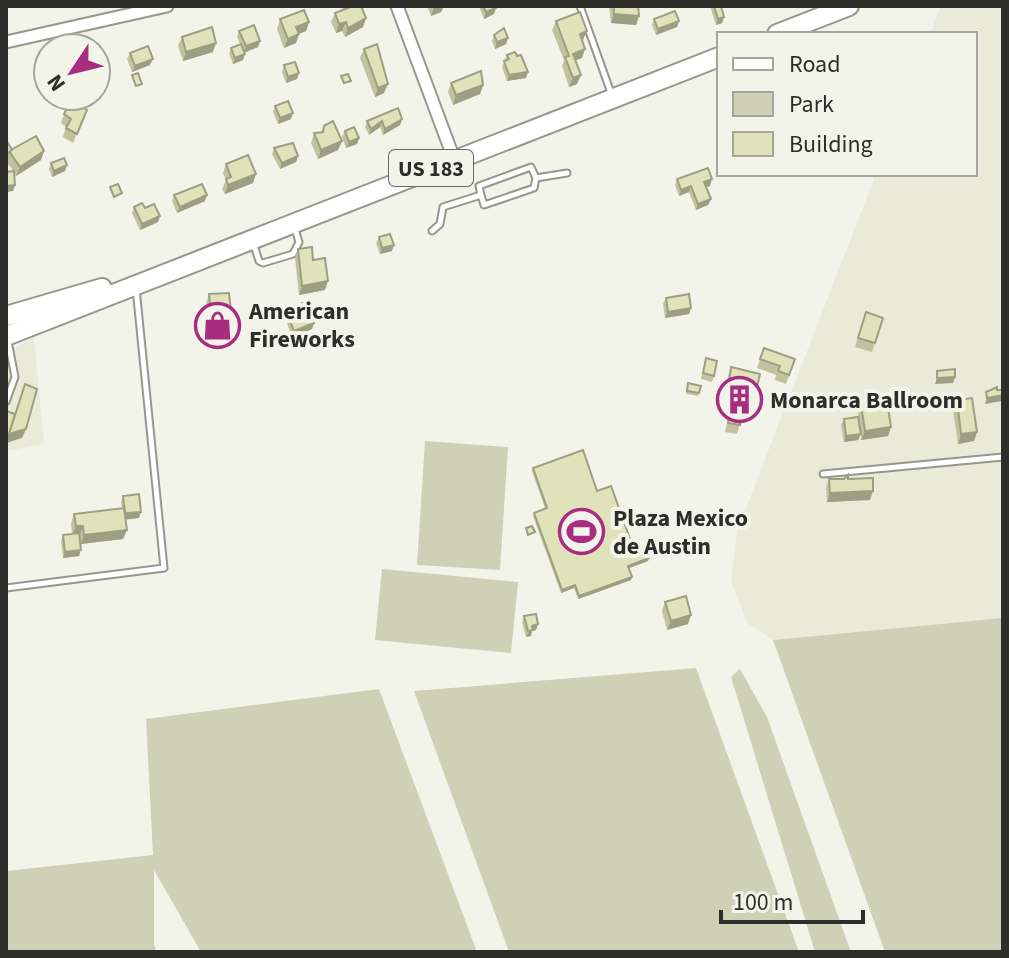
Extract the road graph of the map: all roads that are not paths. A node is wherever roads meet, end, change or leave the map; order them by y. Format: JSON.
{"nodes":[{"id":1,"x":167,"y":6,"type":"edge"},
{"id":2,"x":397,"y":6,"type":"edge"},
{"id":3,"x":580,"y":6,"type":"edge"},
{"id":4,"x":849,"y":6,"type":"edge"},
{"id":5,"x":782,"y":32,"type":"edge"},
{"id":6,"x":6,"y":42,"type":"edge"},
{"id":7,"x":717,"y":58,"type":"edge"},
{"id":8,"x":613,"y":98,"type":"junction"},
{"id":9,"x":454,"y":159,"type":"junction"},
{"id":10,"x":567,"y":173,"type":"dead end"},
{"id":11,"x":536,"y":178,"type":"junction"},
{"id":12,"x":481,"y":195,"type":"junction"},
{"id":13,"x":293,"y":222,"type":"junction"},
{"id":14,"x":432,"y":231,"type":"dead end"},
{"id":15,"x":251,"y":238,"type":"junction"},
{"id":16,"x":140,"y":281,"type":"junction"},
{"id":17,"x":6,"y":316,"type":"edge"},
{"id":18,"x":6,"y":336,"type":"edge"},
{"id":19,"x":6,"y":402,"type":"edge"},
{"id":20,"x":1003,"y":457,"type":"edge"},
{"id":21,"x":823,"y":474,"type":"dead end"},
{"id":22,"x":6,"y":588,"type":"edge"}],
"edges":[{"from":1,"to":6,"type":"street"},
{"from":2,"to":9,"type":"street"},
{"from":3,"to":8,"type":"lane"},
{"from":4,"to":5,"type":"highway"},
{"from":7,"to":8,"type":"highway","number":"US 183"},
{"from":8,"to":9,"type":"highway","number":"US 183"},
{"from":9,"to":13,"type":"highway","number":"US 183"},
{"from":10,"to":11,"type":"lane"},
{"from":11,"to":12,"type":"lane"},
{"from":11,"to":12,"type":"lane"},
{"from":12,"to":14,"type":"lane"},
{"from":13,"to":15,"type":"highway","number":"US 183"},
{"from":13,"to":15,"type":"lane"},
{"from":15,"to":16,"type":"highway","number":"US 183"},
{"from":16,"to":17,"type":"highway","number":"US 183"},
{"from":16,"to":18,"type":"highway","number":"US 183"},
{"from":16,"to":22,"type":"lane"},
{"from":18,"to":19,"type":"lane"},
{"from":20,"to":21,"type":"lane"}]}
